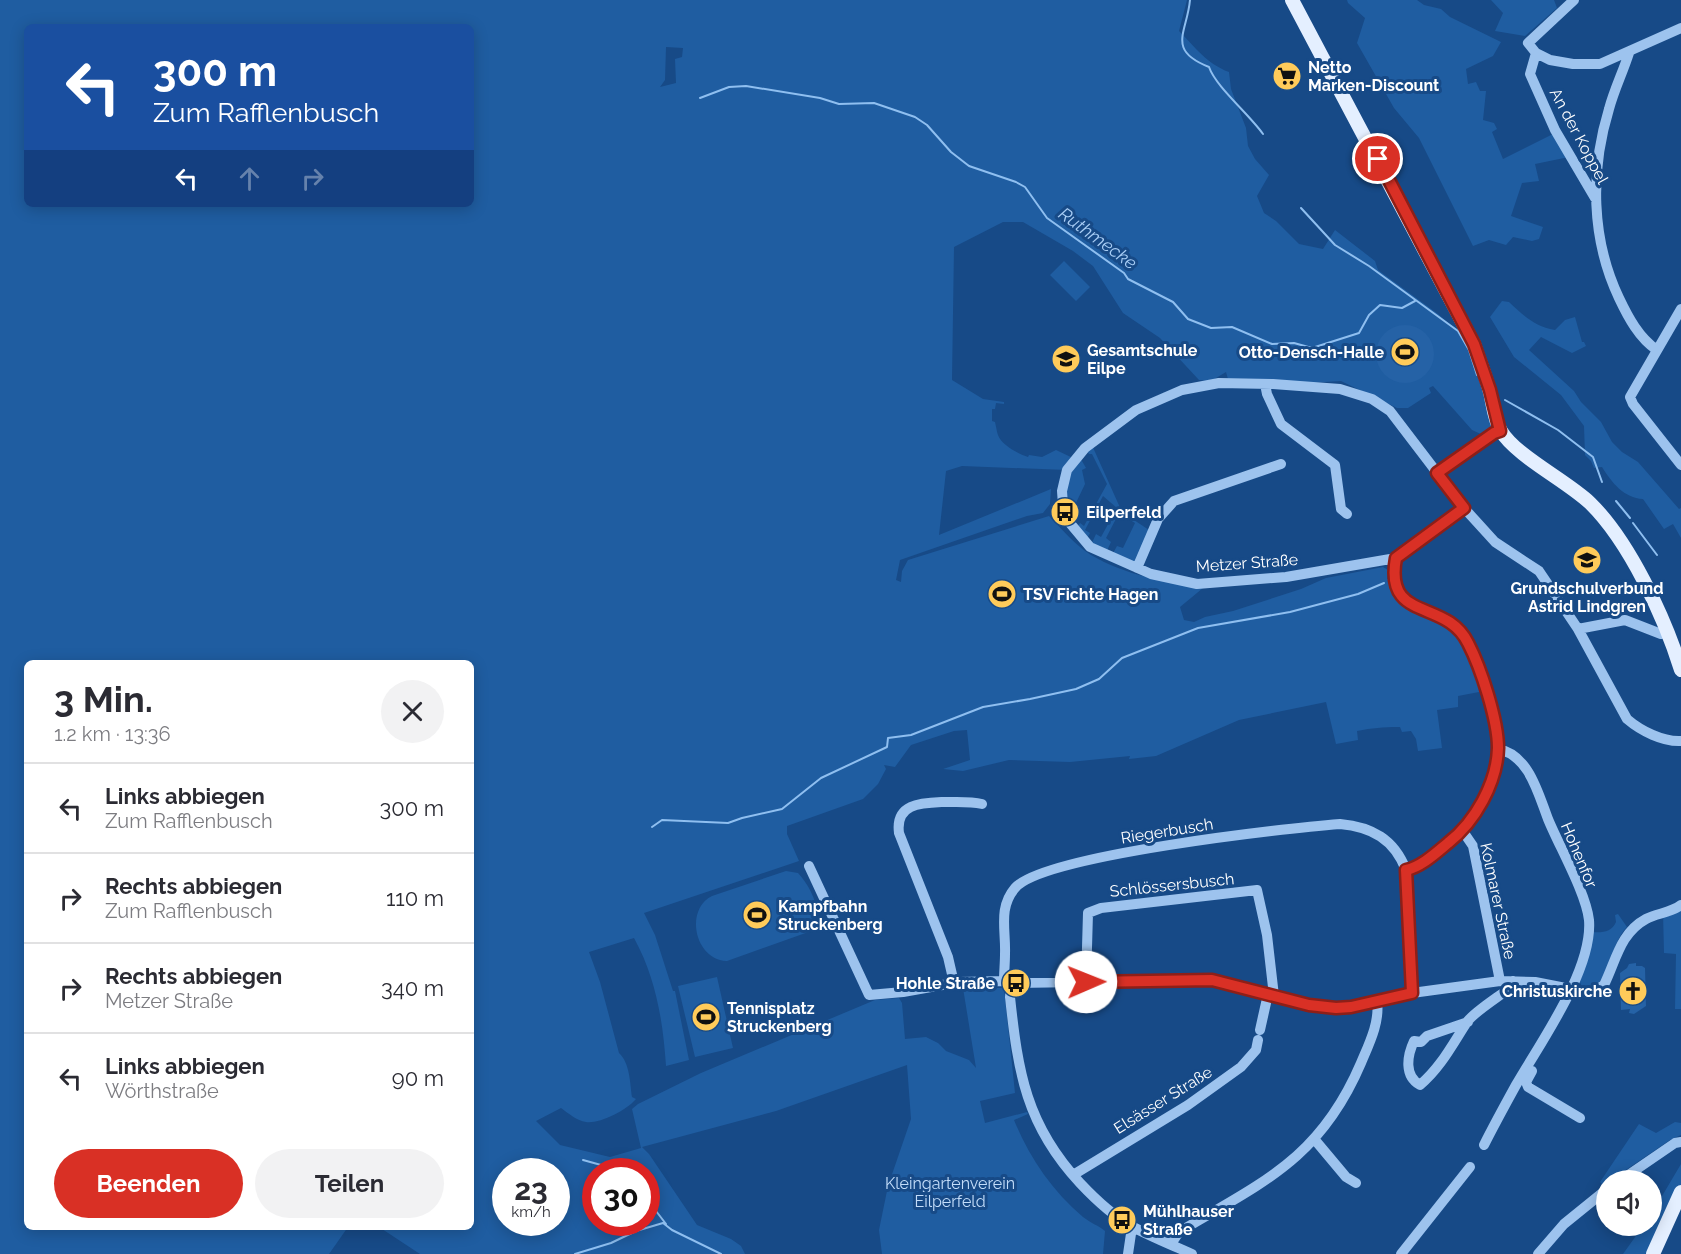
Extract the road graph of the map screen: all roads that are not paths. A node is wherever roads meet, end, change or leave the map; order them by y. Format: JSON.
{"nodes":[{"id":1,"x":1292,"y":0,"type":"edge"},
{"id":2,"x":1574,"y":0,"type":"edge"},
{"id":3,"x":1681,"y":28,"type":"edge"},
{"id":4,"x":1629,"y":52,"type":"junction"},
{"id":5,"x":1536,"y":53,"type":"junction"},
{"id":6,"x":1595,"y":199,"type":"junction"},
{"id":7,"x":1681,"y":309,"type":"edge"},
{"id":8,"x":1657,"y":350,"type":"junction"},
{"id":9,"x":1265,"y":384,"type":"junction"},
{"id":10,"x":1500,"y":431,"type":"junction"},
{"id":11,"x":1281,"y":464,"type":"dead end"},
{"id":12,"x":1681,"y":465,"type":"edge"},
{"id":13,"x":1437,"y":473,"type":"junction"},
{"id":14,"x":1464,"y":508,"type":"junction"},
{"id":15,"x":1347,"y":514,"type":"dead end"},
{"id":16,"x":1396,"y":558,"type":"junction"},
{"id":17,"x":1137,"y":568,"type":"junction"},
{"id":18,"x":1578,"y":629,"type":"junction"},
{"id":19,"x":1667,"y":631,"type":"junction"},
{"id":20,"x":1681,"y":670,"type":"edge"},
{"id":21,"x":1681,"y":741,"type":"edge"},
{"id":22,"x":1498,"y":749,"type":"junction"},
{"id":23,"x":982,"y":804,"type":"dead end"},
{"id":24,"x":1462,"y":830,"type":"junction"},
{"id":25,"x":809,"y":866,"type":"dead end"},
{"id":26,"x":1406,"y":870,"type":"junction"},
{"id":27,"x":1681,"y":905,"type":"edge"},
{"id":28,"x":1500,"y":981,"type":"junction"},
{"id":29,"x":1513,"y":981,"type":"junction"},
{"id":30,"x":1086,"y":982,"type":"junction"},
{"id":31,"x":954,"y":983,"type":"junction"},
{"id":32,"x":1007,"y":984,"type":"junction"},
{"id":33,"x":1570,"y":989,"type":"junction"},
{"id":34,"x":1412,"y":993,"type":"junction"},
{"id":35,"x":1271,"y":995,"type":"junction"},
{"id":36,"x":1377,"y":1002,"type":"junction"},
{"id":37,"x":1468,"y":1022,"type":"junction"},
{"id":38,"x":1532,"y":1059,"type":"junction"},
{"id":39,"x":1580,"y":1118,"type":"dead end"},
{"id":40,"x":1315,"y":1140,"type":"junction"},
{"id":41,"x":1681,"y":1142,"type":"edge"},
{"id":42,"x":1484,"y":1145,"type":"dead end"},
{"id":43,"x":1470,"y":1167,"type":"dead end"},
{"id":44,"x":1636,"y":1170,"type":"edge"},
{"id":45,"x":1072,"y":1175,"type":"junction"},
{"id":46,"x":1356,"y":1183,"type":"dead end"},
{"id":47,"x":1681,"y":1192,"type":"edge"},
{"id":48,"x":1596,"y":1198,"type":"edge"},
{"id":49,"x":1132,"y":1227,"type":"junction"},
{"id":50,"x":1170,"y":1244,"type":"junction"},
{"id":51,"x":1128,"y":1254,"type":"edge"},
{"id":52,"x":1192,"y":1254,"type":"edge"},
{"id":53,"x":1401,"y":1254,"type":"edge"},
{"id":54,"x":1538,"y":1254,"type":"edge"},
{"id":55,"x":1653,"y":1254,"type":"edge"}],
"edges":[{"from":1,"to":10,"type":"main road"},
{"from":2,"to":5,"type":"street"},
{"from":3,"to":4,"type":"street"},
{"from":4,"to":5,"type":"street"},
{"from":4,"to":6,"type":"street"},
{"from":5,"to":6,"type":"street","name":"An der Koppel"},
{"from":6,"to":8,"type":"street"},
{"from":7,"to":8,"type":"street"},
{"from":8,"to":12,"type":"street"},
{"from":9,"to":13,"type":"street","name":"Metzer Straße"},
{"from":9,"to":15,"type":"street"},
{"from":9,"to":17,"type":"street","name":"Metzer Straße"},
{"from":10,"to":13,"type":"street"},
{"from":10,"to":19,"type":"main road"},
{"from":11,"to":17,"type":"street"},
{"from":13,"to":14,"type":"street","name":"Metzer Straße"},
{"from":14,"to":16,"type":"street","name":"Metzer Straße"},
{"from":14,"to":18,"type":"street","name":"Metzer Straße"},
{"from":16,"to":17,"type":"street","name":"Metzer Straße"},
{"from":16,"to":22,"type":"street"},
{"from":18,"to":19,"type":"street"},
{"from":18,"to":21,"type":"street","name":"Metzer Straße"},
{"from":19,"to":20,"type":"main road"},
{"from":22,"to":24,"type":"street"},
{"from":22,"to":33,"type":"street","name":"Hohenfor"},
{"from":23,"to":31,"type":"street"},
{"from":24,"to":26,"type":"street"},
{"from":24,"to":28,"type":"street","name":"Kolmarer Straße"},
{"from":25,"to":31,"type":"street"},
{"from":26,"to":32,"type":"street","name":"Riegerbusch"},
{"from":26,"to":34,"type":"street"},
{"from":27,"to":33,"type":"street"},
{"from":28,"to":29,"type":"street"},
{"from":28,"to":34,"type":"street"},
{"from":29,"to":33,"type":"street"},
{"from":29,"to":37,"type":"street"},
{"from":30,"to":32,"type":"street"},
{"from":30,"to":35,"type":"street"},
{"from":30,"to":35,"type":"street","name":"Schlössersbusch"},
{"from":31,"to":32,"type":"street"},
{"from":32,"to":45,"type":"street","name":"Riegerbusch"},
{"from":33,"to":38,"type":"street","name":"Hohenfor"},
{"from":34,"to":36,"type":"street"},
{"from":35,"to":36,"type":"street"},
{"from":35,"to":45,"type":"street","name":"Elsässer Straße"},
{"from":36,"to":40,"type":"street"},
{"from":37,"to":37,"type":"street"},
{"from":38,"to":39,"type":"street"},
{"from":38,"to":42,"type":"street","name":"Hohenfor"},
{"from":40,"to":46,"type":"street"},
{"from":40,"to":50,"type":"street"},
{"from":41,"to":44,"type":"street"},
{"from":43,"to":53,"type":"street"},
{"from":45,"to":49,"type":"street","name":"Riegerbusch"},
{"from":47,"to":55,"type":"main road"},
{"from":48,"to":54,"type":"street"},
{"from":49,"to":50,"type":"street","name":"Riegerbusch"},
{"from":49,"to":51,"type":"street"},
{"from":50,"to":52,"type":"street","name":"Riegerbusch"}]}
